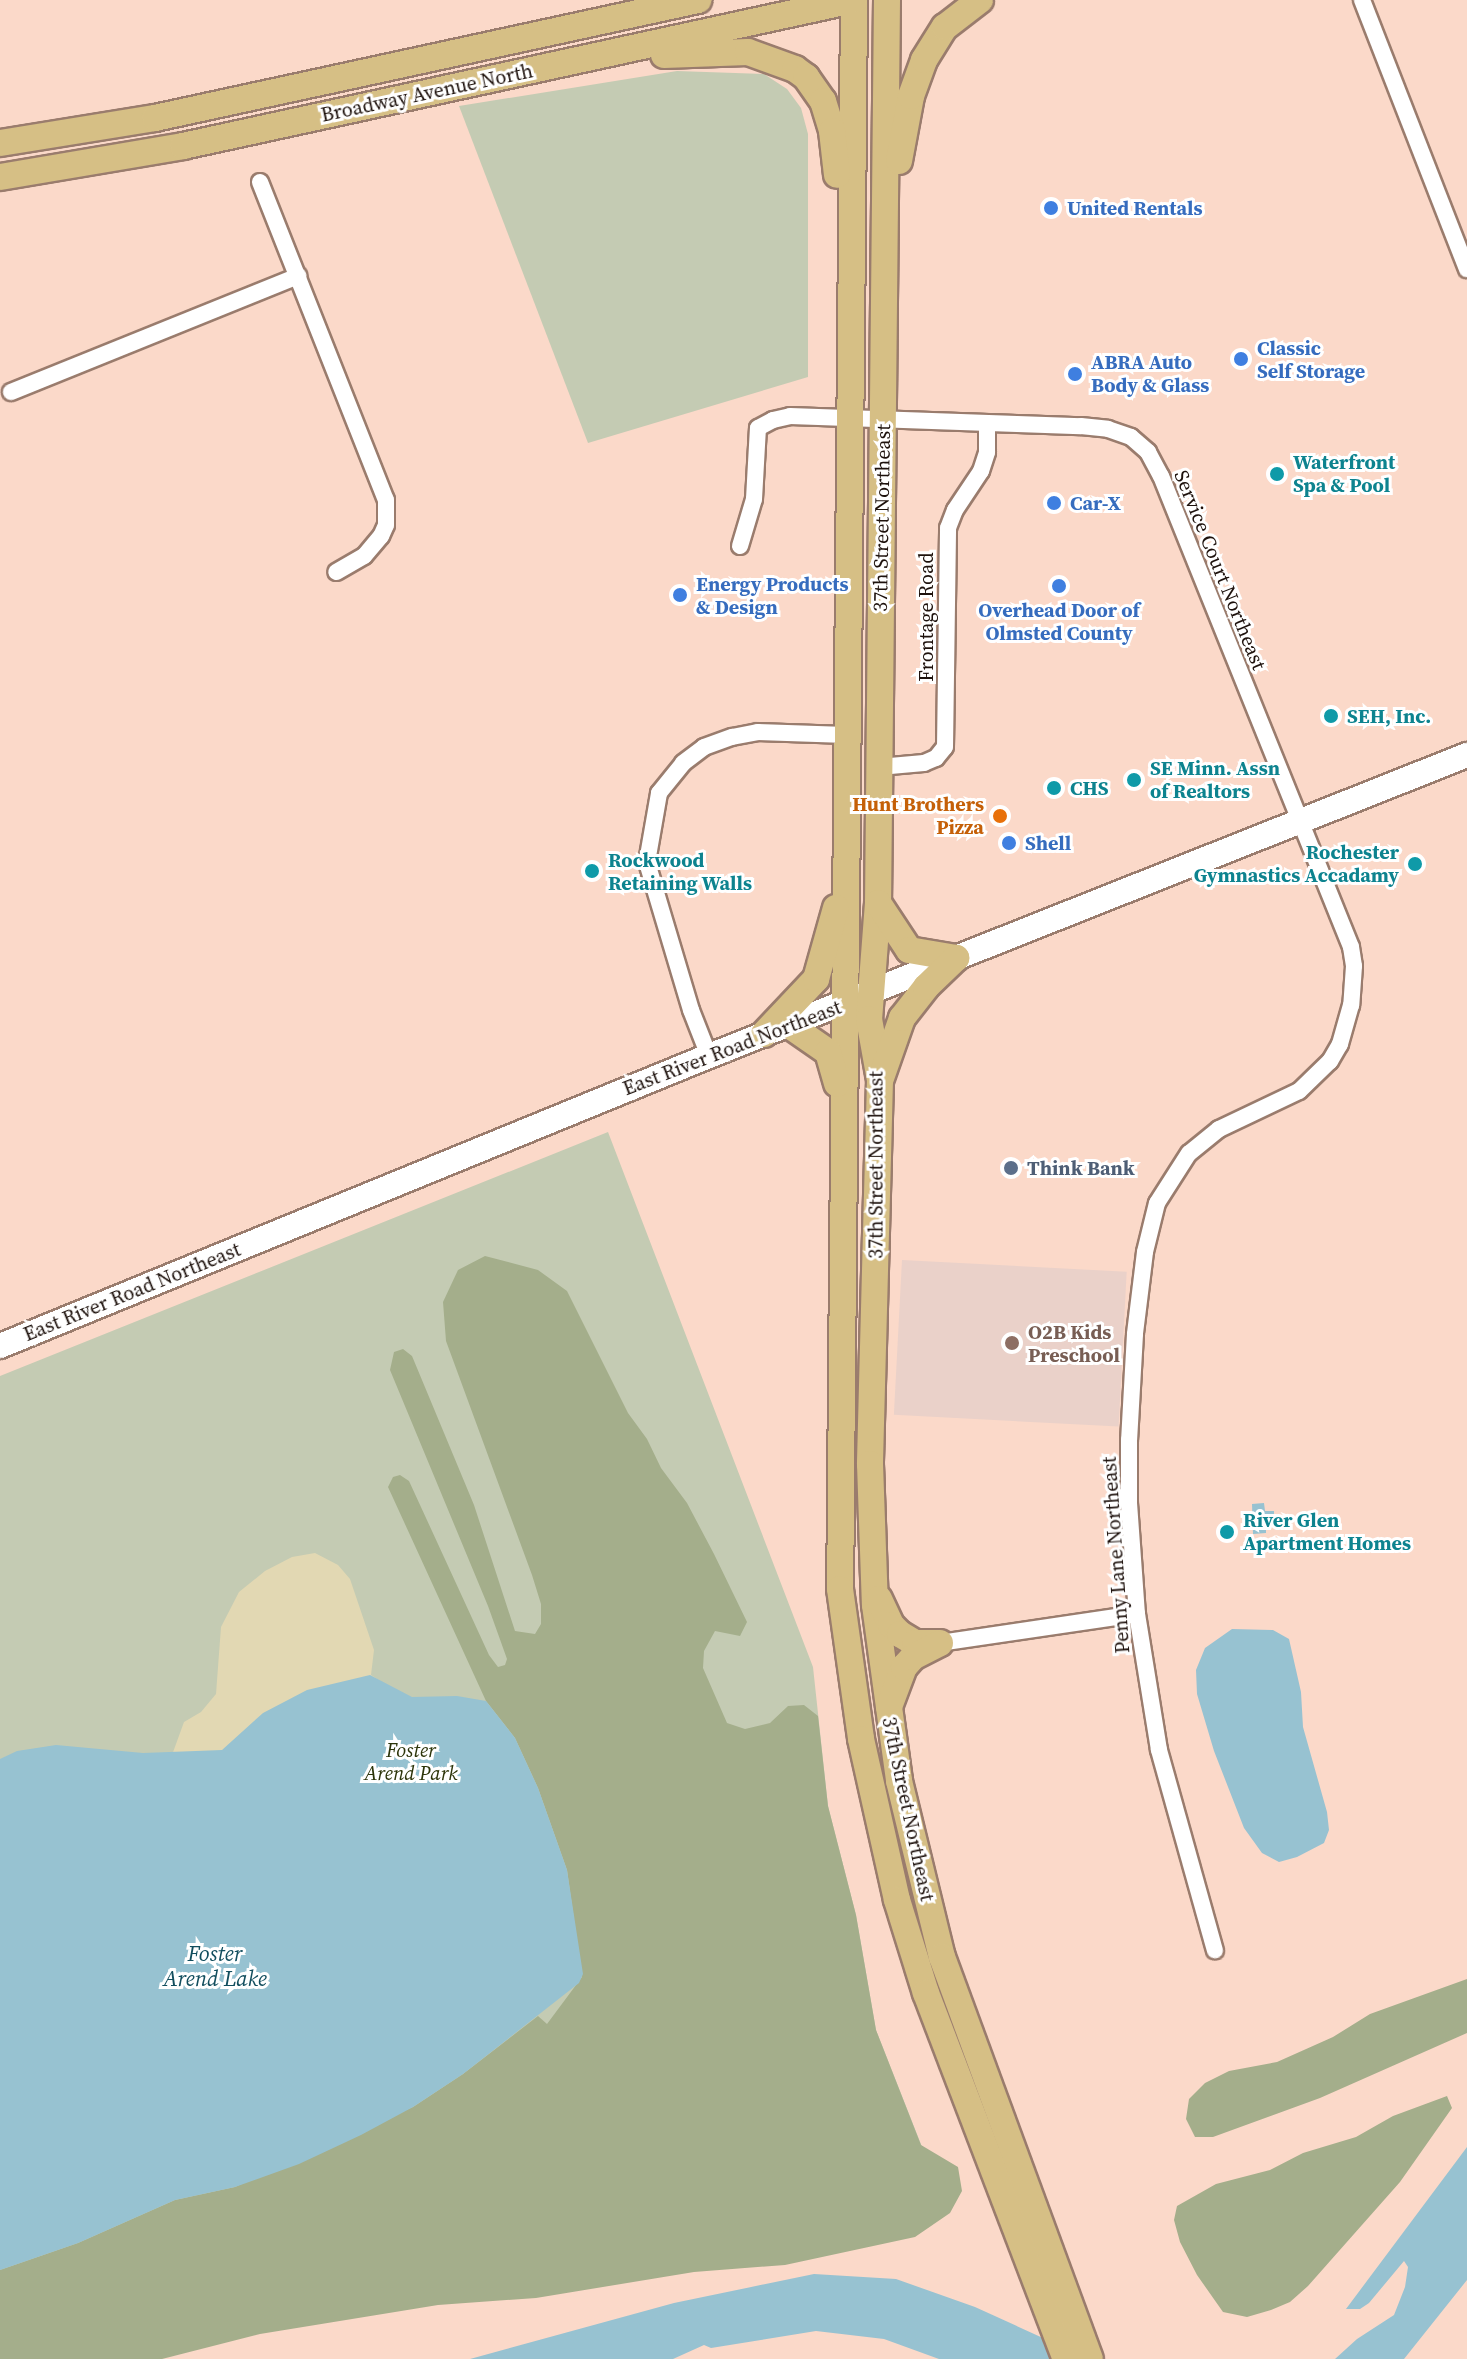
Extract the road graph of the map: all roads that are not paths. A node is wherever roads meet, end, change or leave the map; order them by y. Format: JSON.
{"nodes":[{"id":1,"x":649,"y":0,"type":"edge"},
{"id":2,"x":698,"y":0,"type":"edge"},
{"id":3,"x":854,"y":0,"type":"edge"},
{"id":4,"x":887,"y":0,"type":"edge"},
{"id":5,"x":980,"y":0,"type":"edge"},
{"id":6,"x":1362,"y":0,"type":"edge"},
{"id":7,"x":528,"y":37,"type":"junction"},
{"id":8,"x":541,"y":68,"type":"junction"},
{"id":9,"x":0,"y":143,"type":"edge"},
{"id":10,"x":0,"y":177,"type":"edge"},
{"id":11,"x":260,"y":182,"type":"dead end"},
{"id":12,"x":1467,"y":269,"type":"edge"},
{"id":13,"x":298,"y":276,"type":"junction"},
{"id":14,"x":884,"y":296,"type":"junction"},
{"id":15,"x":849,"y":306,"type":"junction"},
{"id":16,"x":11,"y":392,"type":"dead end"},
{"id":17,"x":848,"y":418,"type":"junction"},
{"id":18,"x":883,"y":420,"type":"junction"},
{"id":19,"x":987,"y":425,"type":"junction"},
{"id":20,"x":740,"y":546,"type":"dead end"},
{"id":21,"x":336,"y":572,"type":"dead end"},
{"id":22,"x":846,"y":735,"type":"junction"},
{"id":23,"x":1467,"y":755,"type":"edge"},
{"id":24,"x":879,"y":767,"type":"junction"},
{"id":25,"x":1301,"y":822,"type":"junction"},
{"id":26,"x":843,"y":890,"type":"junction"},
{"id":27,"x":878,"y":903,"type":"junction"},
{"id":28,"x":956,"y":958,"type":"junction"},
{"id":29,"x":871,"y":993,"type":"junction"},
{"id":30,"x":844,"y":1004,"type":"junction"},
{"id":31,"x":789,"y":1025,"type":"junction"},
{"id":32,"x":764,"y":1034,"type":"junction"},
{"id":33,"x":709,"y":1056,"type":"junction"},
{"id":34,"x":880,"y":1080,"type":"junction"},
{"id":35,"x":843,"y":1109,"type":"junction"},
{"id":36,"x":0,"y":1346,"type":"edge"},
{"id":37,"x":873,"y":1543,"type":"junction"},
{"id":38,"x":1137,"y":1614,"type":"junction"},
{"id":39,"x":940,"y":1643,"type":"junction"},
{"id":40,"x":888,"y":1710,"type":"junction"},
{"id":41,"x":1215,"y":1950,"type":"dead end"},
{"id":42,"x":1066,"y":2359,"type":"edge"},
{"id":43,"x":1090,"y":2359,"type":"edge"}],
"edges":[{"from":1,"to":7,"type":"main road"},
{"from":2,"to":7,"type":"main road","name":"Broadway Avenue North"},
{"from":3,"to":8,"type":"main road","name":"Broadway Avenue North"},
{"from":3,"to":15,"type":"main road","name":"37th Street Northeast"},
{"from":4,"to":14,"type":"main road","name":"37th Street Northeast"},
{"from":5,"to":14,"type":"main road"},
{"from":6,"to":12,"type":"street"},
{"from":7,"to":9,"type":"main road","name":"Broadway Avenue North"},
{"from":8,"to":10,"type":"main road","name":"Broadway Avenue North"},
{"from":8,"to":15,"type":"main road"},
{"from":11,"to":13,"type":"street"},
{"from":13,"to":16,"type":"street"},
{"from":13,"to":21,"type":"street"},
{"from":14,"to":18,"type":"main road","name":"37th Street Northeast"},
{"from":15,"to":17,"type":"main road","name":"37th Street Northeast"},
{"from":17,"to":18,"type":"street","name":"Service Court Northeast"},
{"from":17,"to":20,"type":"street","name":"Service Court Northeast"},
{"from":17,"to":22,"type":"main road","name":"37th Street Northeast"},
{"from":18,"to":19,"type":"street","name":"Service Court Northeast"},
{"from":18,"to":24,"type":"main road","name":"37th Street Northeast"},
{"from":19,"to":24,"type":"street","name":"Frontage Road"},
{"from":19,"to":25,"type":"street","name":"Service Court Northeast"},
{"from":22,"to":26,"type":"main road","name":"37th Street Northeast"},
{"from":22,"to":33,"type":"street"},
{"from":23,"to":25,"type":"street","name":"East River Road Northeast"},
{"from":24,"to":27,"type":"main road","name":"37th Street Northeast"},
{"from":25,"to":28,"type":"street","name":"East River Road Northeast"},
{"from":25,"to":38,"type":"street","name":"Penny Lane Northeast"},
{"from":26,"to":30,"type":"main road","name":"37th Street Northeast"},
{"from":26,"to":32,"type":"main road"},
{"from":27,"to":28,"type":"main road"},
{"from":27,"to":29,"type":"main road","name":"37th Street Northeast"},
{"from":28,"to":29,"type":"street","name":"East River Road Northeast"},
{"from":28,"to":34,"type":"main road"},
{"from":29,"to":30,"type":"street","name":"East River Road Northeast"},
{"from":29,"to":34,"type":"main road","name":"37th Street Northeast"},
{"from":30,"to":31,"type":"street","name":"East River Road Northeast"},
{"from":30,"to":35,"type":"main road","name":"37th Street Northeast"},
{"from":31,"to":32,"type":"street","name":"East River Road Northeast"},
{"from":31,"to":35,"type":"main road"},
{"from":32,"to":33,"type":"street","name":"East River Road Northeast"},
{"from":33,"to":36,"type":"street","name":"East River Road Northeast"},
{"from":34,"to":37,"type":"main road","name":"37th Street Northeast"},
{"from":35,"to":42,"type":"main road","name":"37th Street Northeast"},
{"from":37,"to":39,"type":"main road"},
{"from":37,"to":40,"type":"main road","name":"37th Street Northeast"},
{"from":38,"to":39,"type":"street"},
{"from":38,"to":41,"type":"street","name":"Penny Lane Northeast"},
{"from":39,"to":40,"type":"main road"},
{"from":40,"to":43,"type":"main road","name":"37th Street Northeast"}]}
